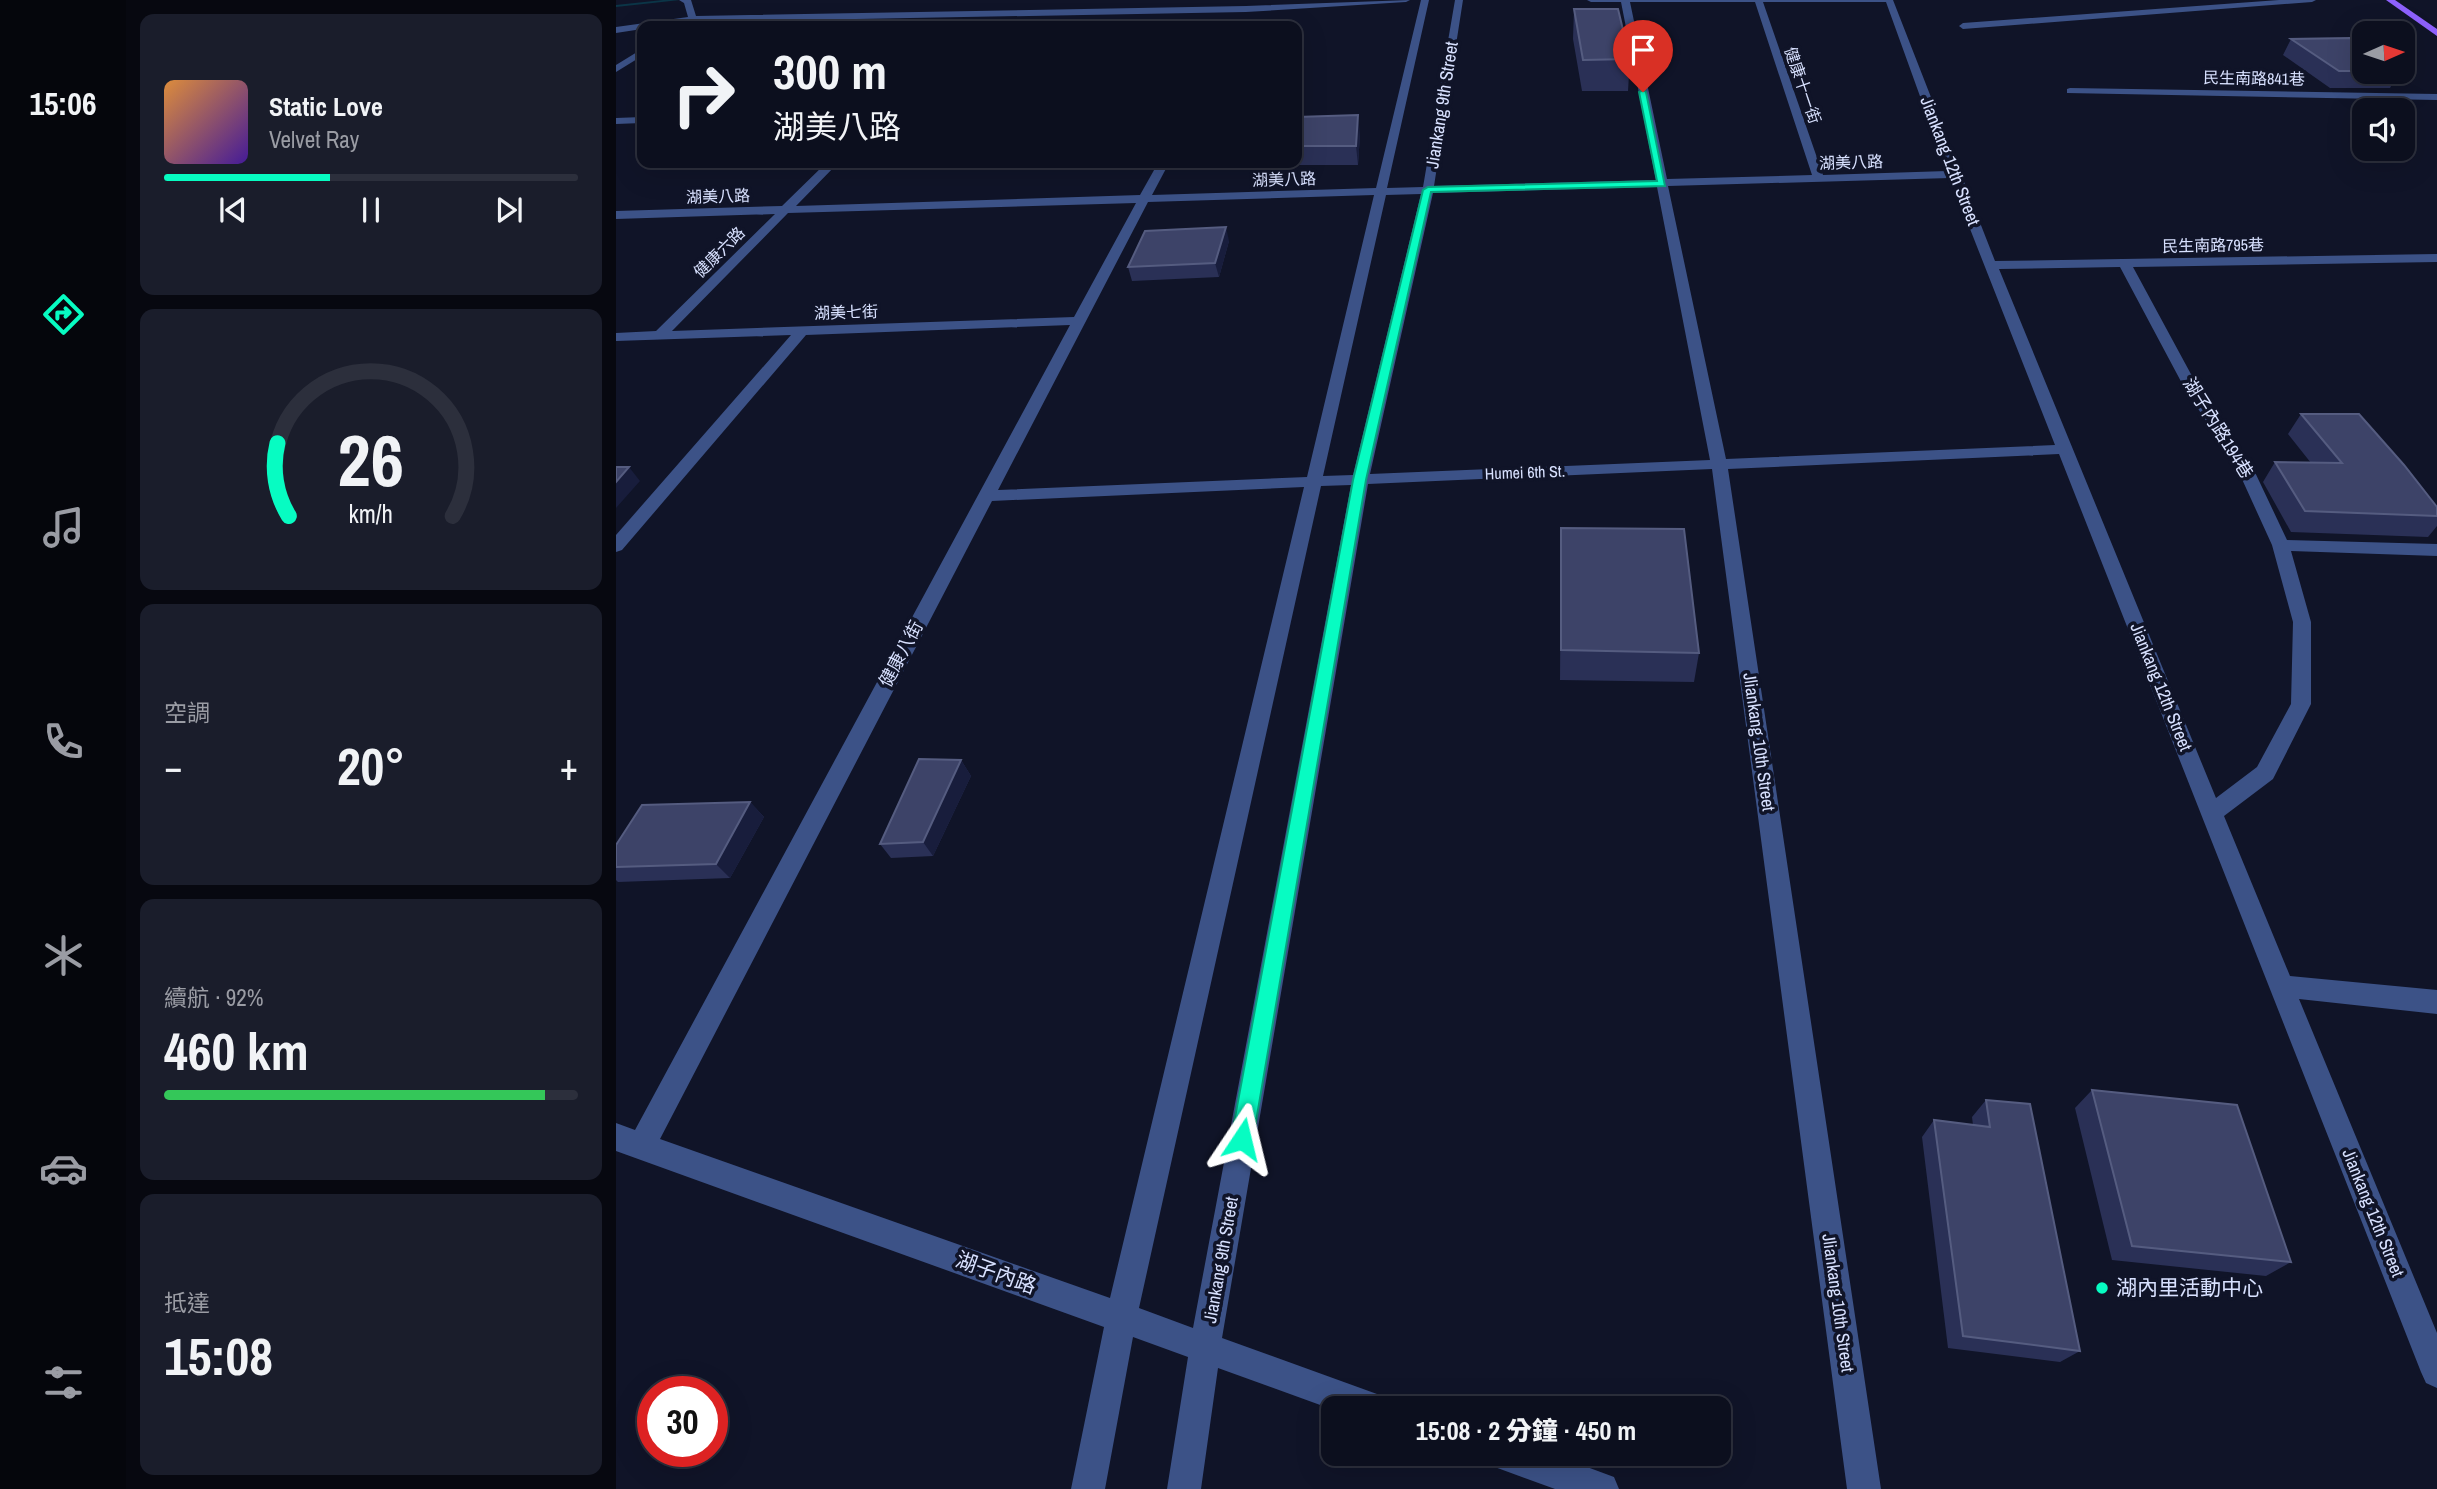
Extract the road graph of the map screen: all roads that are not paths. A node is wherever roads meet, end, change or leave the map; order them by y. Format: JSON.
{"nodes":[{"id":1,"x":684,"y":0,"type":"edge"},
{"id":2,"x":995,"y":0,"type":"edge"},
{"id":3,"x":1250,"y":0,"type":"edge"},
{"id":4,"x":1406,"y":0,"type":"edge"},
{"id":5,"x":1425,"y":0,"type":"edge"},
{"id":6,"x":1459,"y":0,"type":"edge"},
{"id":7,"x":1591,"y":0,"type":"edge"},
{"id":8,"x":1625,"y":0,"type":"edge"},
{"id":9,"x":1758,"y":0,"type":"edge"},
{"id":10,"x":1889,"y":0,"type":"edge"},
{"id":11,"x":2312,"y":0,"type":"edge"},
{"id":12,"x":2390,"y":0,"type":"edge"},
{"id":13,"x":850,"y":8,"type":"dead end"},
{"id":14,"x":1243,"y":13,"type":"junction"},
{"id":15,"x":981,"y":14,"type":"junction"},
{"id":16,"x":839,"y":16,"type":"junction"},
{"id":17,"x":693,"y":19,"type":"junction"},
{"id":18,"x":679,"y":21,"type":"edge"},
{"id":19,"x":690,"y":21,"type":"edge"},
{"id":20,"x":974,"y":21,"type":"edge"},
{"id":21,"x":1963,"y":26,"type":"dead end"},
{"id":22,"x":637,"y":27,"type":"edge"},
{"id":23,"x":616,"y":30,"type":"edge"},
{"id":24,"x":2437,"y":33,"type":"edge"},
{"id":25,"x":637,"y":55,"type":"edge"},
{"id":26,"x":616,"y":69,"type":"edge"},
{"id":27,"x":2070,"y":91,"type":"dead end"},
{"id":28,"x":2437,"y":97,"type":"edge"},
{"id":29,"x":637,"y":120,"type":"edge"},
{"id":30,"x":616,"y":121,"type":"edge"},
{"id":31,"x":827,"y":168,"type":"edge"},
{"id":32,"x":1160,"y":168,"type":"edge"},
{"id":33,"x":1954,"y":174,"type":"junction"},
{"id":34,"x":1819,"y":179,"type":"junction"},
{"id":35,"x":1662,"y":184,"type":"junction"},
{"id":36,"x":1428,"y":190,"type":"junction"},
{"id":37,"x":1381,"y":192,"type":"junction"},
{"id":38,"x":1143,"y":199,"type":"junction"},
{"id":39,"x":785,"y":210,"type":"junction"},
{"id":40,"x":616,"y":215,"type":"edge"},
{"id":41,"x":2437,"y":258,"type":"edge"},
{"id":42,"x":2125,"y":264,"type":"junction"},
{"id":43,"x":1991,"y":265,"type":"junction"},
{"id":44,"x":1078,"y":321,"type":"junction"},
{"id":45,"x":802,"y":331,"type":"junction"},
{"id":46,"x":659,"y":336,"type":"junction"},
{"id":47,"x":616,"y":337,"type":"edge"},
{"id":48,"x":2066,"y":449,"type":"junction"},
{"id":49,"x":1719,"y":464,"type":"junction"},
{"id":50,"x":1360,"y":480,"type":"junction"},
{"id":51,"x":1314,"y":482,"type":"junction"},
{"id":52,"x":984,"y":496,"type":"junction"},
{"id":53,"x":2281,"y":545,"type":"junction"},
{"id":54,"x":616,"y":546,"type":"edge"},
{"id":55,"x":2437,"y":550,"type":"edge"},
{"id":56,"x":2212,"y":813,"type":"junction"},
{"id":57,"x":2281,"y":986,"type":"junction"},
{"id":58,"x":2437,"y":1002,"type":"edge"},
{"id":59,"x":628,"y":1142,"type":"edge"},
{"id":60,"x":1121,"y":1318,"type":"junction"},
{"id":61,"x":1205,"y":1348,"type":"junction"},
{"id":62,"x":2437,"y":1372,"type":"edge"},
{"id":63,"x":1340,"y":1396,"type":"edge"},
{"id":64,"x":1538,"y":1466,"type":"edge"},
{"id":65,"x":1088,"y":1489,"type":"edge"},
{"id":66,"x":1184,"y":1489,"type":"edge"},
{"id":67,"x":1602,"y":1489,"type":"edge"},
{"id":68,"x":1864,"y":1489,"type":"edge"}],
"edges":[{"from":1,"to":17,"type":"street"},
{"from":2,"to":15,"type":"street"},
{"from":3,"to":14,"type":"street"},
{"from":4,"to":14,"type":"street"},
{"from":5,"to":37,"type":"street"},
{"from":6,"to":36,"type":"street","name":"Jiankang 9th Street"},
{"from":7,"to":8,"type":"street"},
{"from":8,"to":9,"type":"street"},
{"from":8,"to":35,"type":"street","name":"Jliankang 10th Street"},
{"from":9,"to":10,"type":"street"},
{"from":9,"to":34,"type":"street","name":"健康十一街"},
{"from":10,"to":33,"type":"street","name":"Jiankang 12th Street"},
{"from":11,"to":21,"type":"street"},
{"from":12,"to":24,"type":"main road"},
{"from":13,"to":16,"type":"street"},
{"from":14,"to":15,"type":"street"},
{"from":15,"to":16,"type":"street"},
{"from":15,"to":20,"type":"street"},
{"from":16,"to":17,"type":"street"},
{"from":17,"to":18,"type":"street"},
{"from":17,"to":19,"type":"street"},
{"from":22,"to":23,"type":"street"},
{"from":25,"to":26,"type":"street"},
{"from":27,"to":28,"type":"street","name":"民生南路841巷"},
{"from":29,"to":30,"type":"street"},
{"from":31,"to":39,"type":"street","name":"健康六路"},
{"from":32,"to":38,"type":"street","name":"健康八街"},
{"from":33,"to":34,"type":"street","name":"湖美八路"},
{"from":33,"to":43,"type":"street","name":"Jiankang 12th Street"},
{"from":34,"to":35,"type":"street","name":"湖美八路"},
{"from":35,"to":36,"type":"street","name":"湖美八路"},
{"from":35,"to":49,"type":"street","name":"Jliankang 10th Street"},
{"from":36,"to":37,"type":"street","name":"湖美八路"},
{"from":36,"to":50,"type":"street","name":"Jiankang 9th Street"},
{"from":37,"to":38,"type":"street","name":"湖美八路"},
{"from":37,"to":51,"type":"street"},
{"from":38,"to":39,"type":"street","name":"湖美八路"},
{"from":38,"to":44,"type":"street","name":"健康八街"},
{"from":39,"to":40,"type":"street","name":"湖美八路"},
{"from":39,"to":46,"type":"street","name":"健康六路"},
{"from":41,"to":42,"type":"street","name":"民生南路795巷"},
{"from":42,"to":43,"type":"street","name":"民生南路795巷"},
{"from":42,"to":53,"type":"street","name":"湖子內路194巷"},
{"from":43,"to":48,"type":"street","name":"Jiankang 12th Street"},
{"from":44,"to":45,"type":"street","name":"湖美七街"},
{"from":44,"to":52,"type":"street","name":"健康八街"},
{"from":45,"to":46,"type":"street","name":"湖美七街"},
{"from":45,"to":54,"type":"street"},
{"from":46,"to":47,"type":"street","name":"湖美七街"},
{"from":48,"to":49,"type":"street","name":"Humei 6th St."},
{"from":48,"to":56,"type":"street","name":"Jiankang 12th Street"},
{"from":49,"to":50,"type":"street","name":"Humei 6th St."},
{"from":49,"to":68,"type":"street","name":"Jliankang 10th Street"},
{"from":50,"to":51,"type":"street","name":"Humei 6th St."},
{"from":50,"to":61,"type":"street","name":"Jiankang 9th Street"},
{"from":51,"to":52,"type":"street","name":"Humei 6th St."},
{"from":51,"to":60,"type":"street"},
{"from":52,"to":59,"type":"street","name":"健康八街"},
{"from":53,"to":55,"type":"street"},
{"from":53,"to":56,"type":"street","name":"湖子內路194巷"},
{"from":56,"to":57,"type":"street","name":"Jiankang 12th Street"},
{"from":57,"to":58,"type":"street"},
{"from":57,"to":62,"type":"street","name":"Jiankang 12th Street"},
{"from":59,"to":60,"type":"street","name":"湖子內路"},
{"from":60,"to":61,"type":"street","name":"湖子內路"},
{"from":60,"to":65,"type":"street"},
{"from":61,"to":63,"type":"street","name":"湖子內路"},
{"from":61,"to":66,"type":"street","name":"Jiankang 9th Street"},
{"from":64,"to":67,"type":"street"}]}
